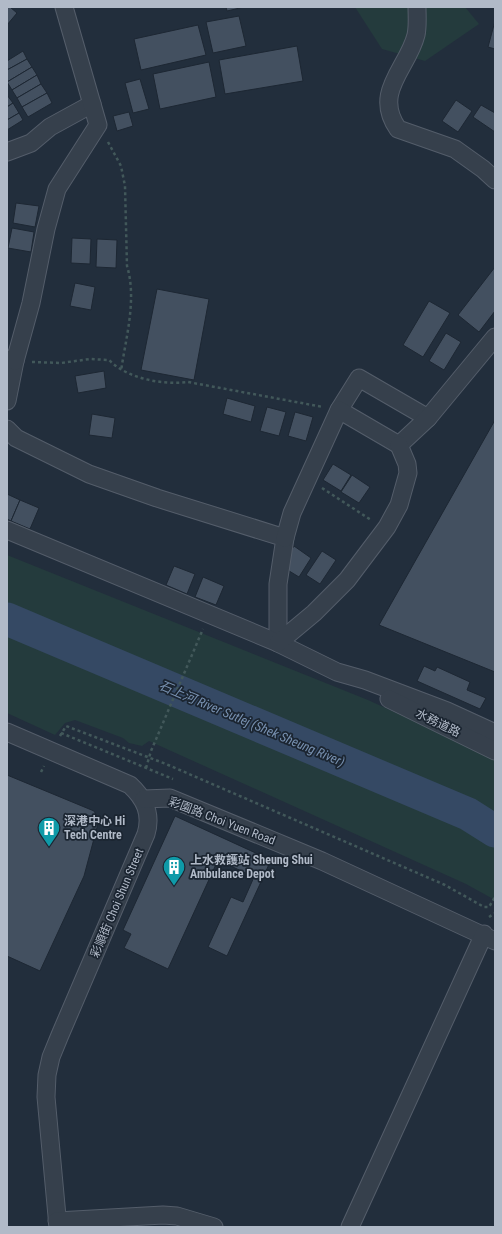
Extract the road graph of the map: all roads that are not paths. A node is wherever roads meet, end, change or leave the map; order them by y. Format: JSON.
{"nodes":[{"id":1,"x":64,"y":7,"type":"edge"},
{"id":2,"x":417,"y":7,"type":"edge"},
{"id":3,"x":92,"y":104,"type":"junction"},
{"id":4,"x":7,"y":152,"type":"edge"},
{"id":5,"x":495,"y":180,"type":"edge"},
{"id":6,"x":495,"y":337,"type":"edge"},
{"id":7,"x":11,"y":360,"type":"edge"},
{"id":8,"x":7,"y":402,"type":"edge"},
{"id":9,"x":339,"y":410,"type":"junction"},
{"id":10,"x":428,"y":418,"type":"junction"},
{"id":11,"x":7,"y":429,"type":"edge"},
{"id":12,"x":399,"y":445,"type":"junction"},
{"id":13,"x":7,"y":530,"type":"edge"},
{"id":14,"x":285,"y":538,"type":"junction"},
{"id":15,"x":278,"y":643,"type":"junction"},
{"id":16,"x":337,"y":672,"type":"junction"},
{"id":17,"x":7,"y":732,"type":"edge"},
{"id":18,"x":495,"y":733,"type":"edge"},
{"id":19,"x":495,"y":750,"type":"edge"},
{"id":20,"x":144,"y":799,"type":"junction"},
{"id":21,"x":489,"y":937,"type":"edge"},
{"id":22,"x":57,"y":1224,"type":"edge"},
{"id":23,"x":214,"y":1227,"type":"edge"},
{"id":24,"x":350,"y":1227,"type":"edge"}],
"edges":[{"from":1,"to":3,"type":"street"},
{"from":2,"to":5,"type":"street"},
{"from":3,"to":4,"type":"street"},
{"from":3,"to":7,"type":"street"},
{"from":6,"to":10,"type":"street"},
{"from":7,"to":8,"type":"street"},
{"from":9,"to":10,"type":"street"},
{"from":9,"to":12,"type":"street"},
{"from":9,"to":14,"type":"street"},
{"from":10,"to":12,"type":"street"},
{"from":11,"to":14,"type":"street"},
{"from":12,"to":15,"type":"street"},
{"from":13,"to":15,"type":"street"},
{"from":14,"to":15,"type":"street"},
{"from":15,"to":16,"type":"street"},
{"from":16,"to":18,"type":"street"},
{"from":16,"to":19,"type":"street","name":"水務道路"},
{"from":17,"to":20,"type":"street"},
{"from":20,"to":21,"type":"street","name":"彩園路 Choi Yuen Road"},
{"from":20,"to":22,"type":"street","name":"彩順街 Choi Shun Street"},
{"from":21,"to":24,"type":"street"},
{"from":22,"to":23,"type":"street"}]}
